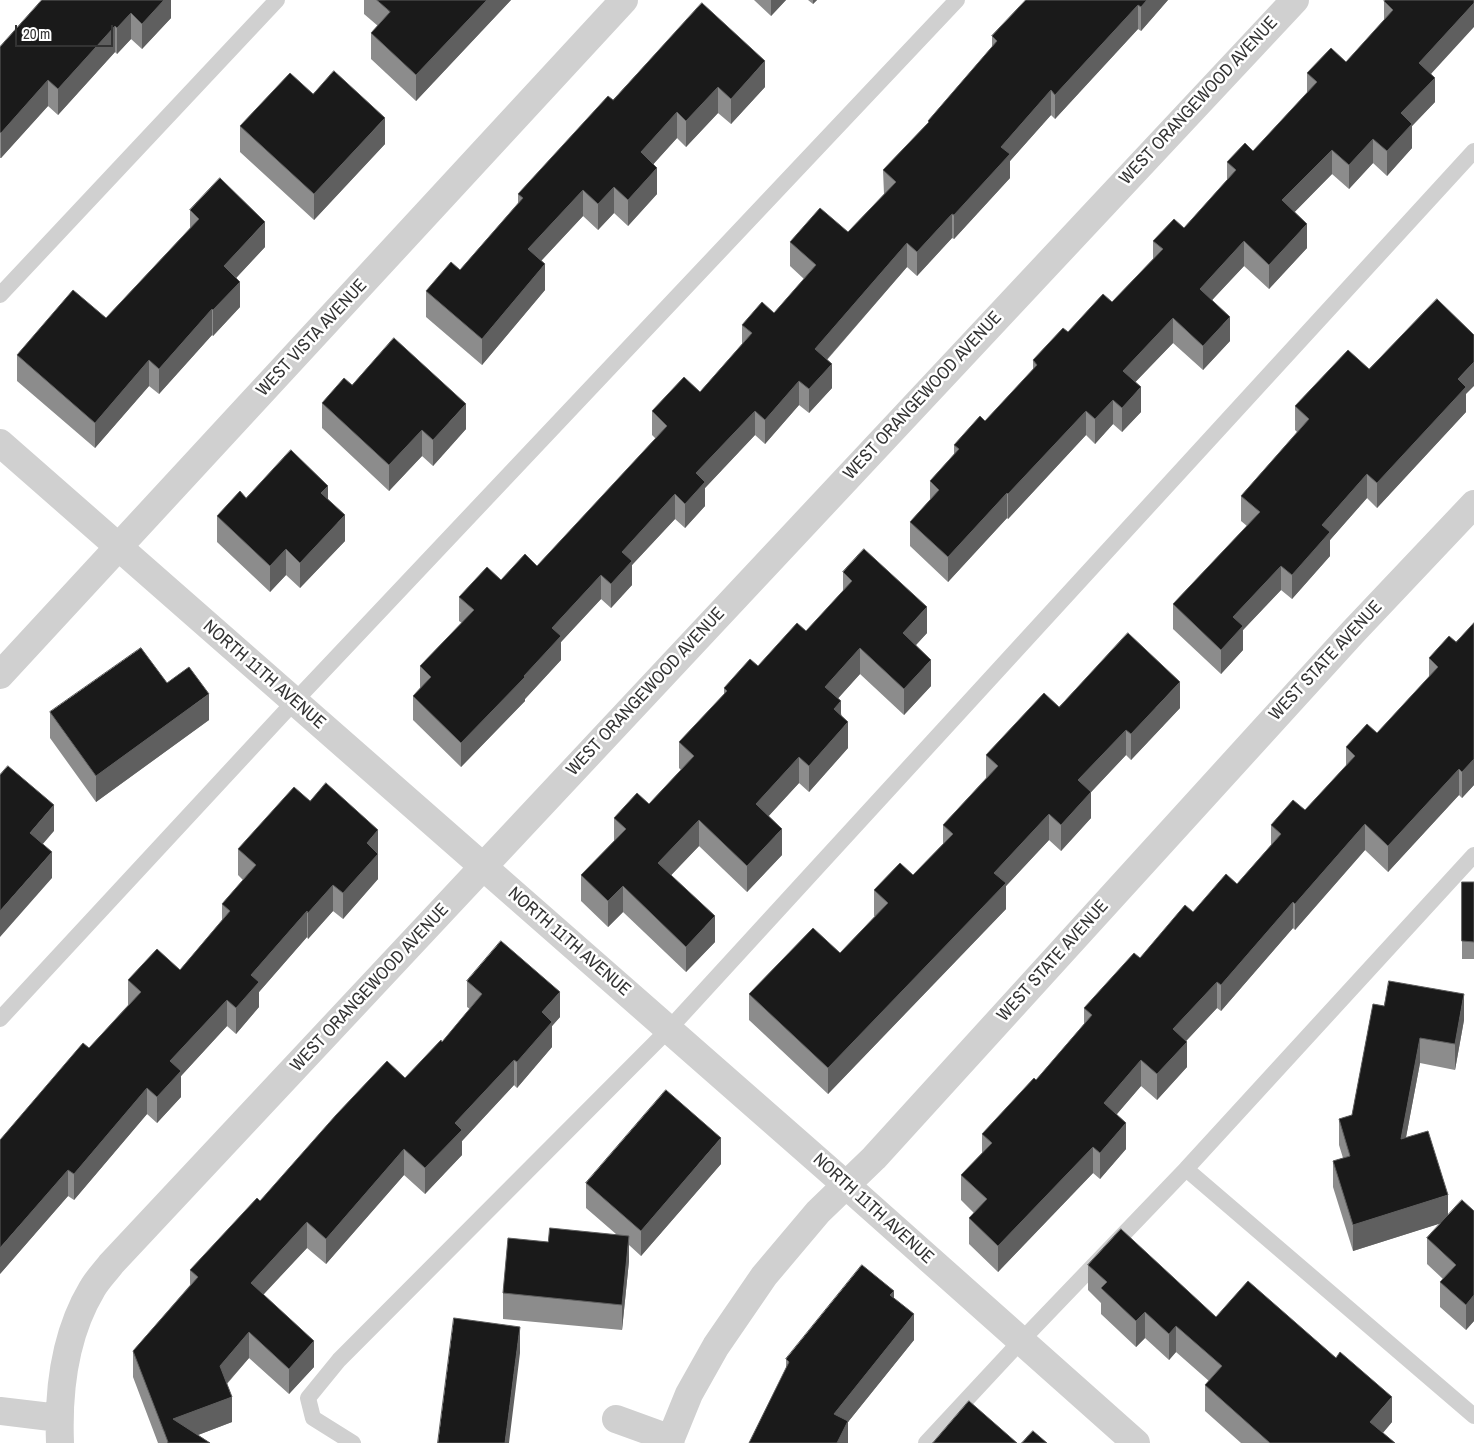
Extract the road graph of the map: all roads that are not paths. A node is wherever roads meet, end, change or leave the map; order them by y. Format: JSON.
{"nodes":[{"id":1,"x":277,"y":0,"type":"edge"},
{"id":2,"x":624,"y":0,"type":"edge"},
{"id":3,"x":957,"y":0,"type":"edge"},
{"id":4,"x":1295,"y":0,"type":"edge"},
{"id":5,"x":1474,"y":151,"type":"edge"},
{"id":6,"x":0,"y":294,"type":"edge"},
{"id":7,"x":0,"y":443,"type":"edge"},
{"id":8,"x":1474,"y":504,"type":"edge"},
{"id":9,"x":119,"y":548,"type":"junction"},
{"id":10,"x":0,"y":676,"type":"edge"},
{"id":11,"x":294,"y":702,"type":"junction"},
{"id":12,"x":1474,"y":855,"type":"edge"},
{"id":13,"x":484,"y":866,"type":"junction"},
{"id":14,"x":0,"y":1019,"type":"edge"},
{"id":15,"x":669,"y":1029,"type":"junction"},
{"id":16,"x":1186,"y":1169,"type":"junction"},
{"id":17,"x":846,"y":1185,"type":"junction"},
{"id":18,"x":1020,"y":1342,"type":"junction"},
{"id":19,"x":0,"y":1411,"type":"edge"},
{"id":20,"x":1474,"y":1416,"type":"edge"},
{"id":21,"x":616,"y":1419,"type":"dead end"},
{"id":22,"x":59,"y":1430,"type":"edge"},
{"id":23,"x":670,"y":1441,"type":"edge"},
{"id":24,"x":353,"y":1443,"type":"edge"},
{"id":25,"x":926,"y":1443,"type":"edge"},
{"id":26,"x":1136,"y":1443,"type":"edge"}],
"edges":[{"from":1,"to":6,"type":"lane"},
{"from":2,"to":9,"type":"street","name":"WEST VISTA AVENUE"},
{"from":3,"to":11,"type":"lane"},
{"from":4,"to":13,"type":"street","name":"WEST ORANGEWOOD AVENUE"},
{"from":5,"to":15,"type":"lane"},
{"from":7,"to":9,"type":"street","name":"NORTH 11TH AVENUE"},
{"from":8,"to":17,"type":"street","name":"WEST STATE AVENUE"},
{"from":9,"to":10,"type":"street","name":"WEST VISTA AVENUE"},
{"from":9,"to":11,"type":"street","name":"NORTH 11TH AVENUE"},
{"from":11,"to":13,"type":"street","name":"NORTH 11TH AVENUE"},
{"from":11,"to":14,"type":"lane"},
{"from":12,"to":16,"type":"lane"},
{"from":13,"to":15,"type":"street","name":"NORTH 11TH AVENUE"},
{"from":13,"to":22,"type":"street","name":"WEST ORANGEWOOD AVENUE"},
{"from":15,"to":17,"type":"street","name":"NORTH 11TH AVENUE"},
{"from":15,"to":24,"type":"lane"},
{"from":16,"to":18,"type":"lane"},
{"from":16,"to":20,"type":"lane"},
{"from":17,"to":18,"type":"street","name":"NORTH 11TH AVENUE"},
{"from":17,"to":23,"type":"street","name":"WEST STATE AVENUE"},
{"from":18,"to":25,"type":"lane"},
{"from":18,"to":26,"type":"street","name":"NORTH 11TH AVENUE"},
{"from":19,"to":22,"type":"street"},
{"from":21,"to":23,"type":"street"}]}
